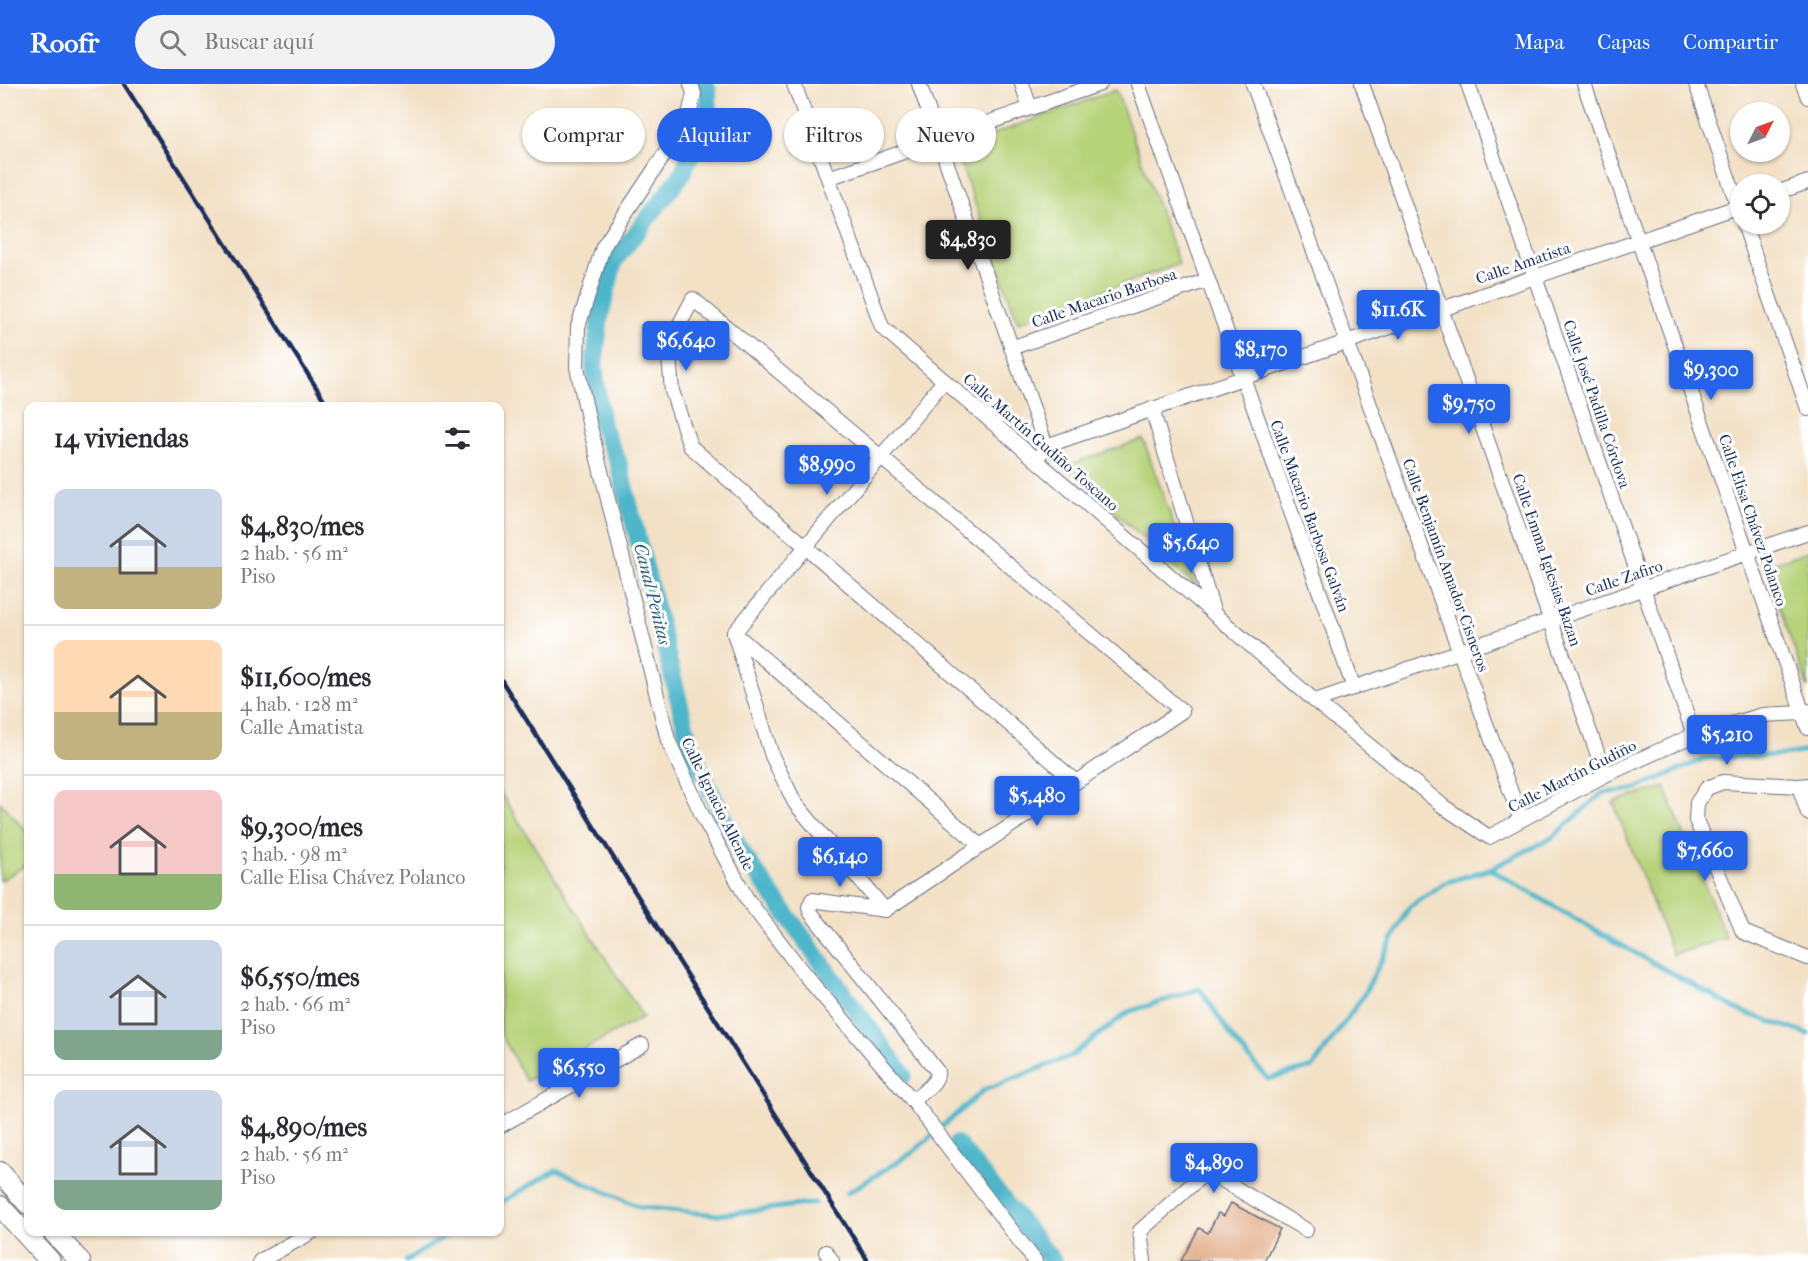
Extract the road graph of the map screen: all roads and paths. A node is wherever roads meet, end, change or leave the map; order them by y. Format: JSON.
{"nodes":[{"id":1,"x":691,"y":84,"type":"edge"},
{"id":2,"x":794,"y":84,"type":"edge"},
{"id":3,"x":919,"y":84,"type":"edge"},
{"id":4,"x":1022,"y":84,"type":"edge"},
{"id":5,"x":1100,"y":84,"type":"edge"},
{"id":6,"x":1138,"y":84,"type":"edge"},
{"id":7,"x":1253,"y":84,"type":"edge"},
{"id":8,"x":1362,"y":84,"type":"edge"},
{"id":9,"x":1468,"y":84,"type":"edge"},
{"id":10,"x":1584,"y":84,"type":"edge"},
{"id":11,"x":1696,"y":84,"type":"edge"},
{"id":12,"x":1803,"y":84,"type":"edge"},
{"id":13,"x":1808,"y":97,"type":"edge"},
{"id":14,"x":928,"y":108,"type":"edge"},
{"id":15,"x":1030,"y":108,"type":"junction"},
{"id":16,"x":996,"y":120,"type":"edge"},
{"id":17,"x":896,"y":154,"type":"edge"},
{"id":18,"x":947,"y":162,"type":"edge"},
{"id":19,"x":828,"y":178,"type":"junction"},
{"id":20,"x":1730,"y":182,"type":"edge"},
{"id":21,"x":1808,"y":182,"type":"edge"},
{"id":22,"x":1790,"y":188,"type":"edge"},
{"id":23,"x":1730,"y":211,"type":"edge"},
{"id":24,"x":1747,"y":234,"type":"edge"},
{"id":25,"x":1638,"y":241,"type":"junction"},
{"id":26,"x":1535,"y":277,"type":"junction"},
{"id":27,"x":1208,"y":280,"type":"junction"},
{"id":28,"x":1441,"y":309,"type":"junction"},
{"id":29,"x":1347,"y":342,"type":"junction"},
{"id":30,"x":1011,"y":348,"type":"junction"},
{"id":31,"x":1243,"y":378,"type":"junction"},
{"id":32,"x":944,"y":381,"type":"junction"},
{"id":33,"x":1152,"y":409,"type":"junction"},
{"id":34,"x":1808,"y":409,"type":"edge"},
{"id":35,"x":1046,"y":446,"type":"junction"},
{"id":36,"x":880,"y":457,"type":"junction"},
{"id":37,"x":1037,"y":461,"type":"junction"},
{"id":38,"x":1808,"y":532,"type":"edge"},
{"id":39,"x":805,"y":546,"type":"junction"},
{"id":40,"x":1747,"y":553,"type":"junction"},
{"id":41,"x":1643,"y":589,"type":"junction"},
{"id":42,"x":1214,"y":614,"type":"junction"},
{"id":43,"x":1551,"y":621,"type":"junction"},
{"id":44,"x":734,"y":633,"type":"junction"},
{"id":45,"x":1460,"y":652,"type":"junction"},
{"id":46,"x":1354,"y":688,"type":"junction"},
{"id":47,"x":1315,"y":701,"type":"junction"},
{"id":48,"x":1805,"y":712,"type":"edge"},
{"id":49,"x":1808,"y":728,"type":"edge"},
{"id":50,"x":1694,"y":735,"type":"junction"},
{"id":51,"x":1605,"y":776,"type":"junction"},
{"id":52,"x":1076,"y":782,"type":"junction"},
{"id":53,"x":1803,"y":786,"type":"edge"},
{"id":54,"x":1808,"y":813,"type":"edge"},
{"id":55,"x":1521,"y":820,"type":"junction"},
{"id":56,"x":1489,"y":837,"type":"joint"},
{"id":57,"x":981,"y":846,"type":"junction"},
{"id":58,"x":885,"y":910,"type":"junction"},
{"id":59,"x":1808,"y":958,"type":"edge"},
{"id":60,"x":642,"y":1045,"type":"dead end"},
{"id":61,"x":913,"y":1101,"type":"junction"},
{"id":62,"x":504,"y":1124,"type":"edge"},
{"id":63,"x":0,"y":1172,"type":"edge"},
{"id":64,"x":24,"y":1199,"type":"edge"},
{"id":65,"x":0,"y":1206,"type":"edge"},
{"id":66,"x":1306,"y":1230,"type":"dead end"},
{"id":67,"x":24,"y":1232,"type":"edge"},
{"id":68,"x":27,"y":1236,"type":"edge"},
{"id":69,"x":57,"y":1236,"type":"edge"},
{"id":70,"x":305,"y":1236,"type":"edge"},
{"id":71,"x":50,"y":1261,"type":"edge"},
{"id":72,"x":80,"y":1261,"type":"edge"},
{"id":73,"x":260,"y":1261,"type":"edge"},
{"id":74,"x":1035,"y":1261,"type":"edge"},
{"id":75,"x":1144,"y":1261,"type":"edge"}],
"edges":[{"from":1,"to":61,"type":"street","name":"Calle Ignacio Allende"},
{"from":2,"to":19,"type":"street","name":"Calle Martín Gudiño Toscano"},
{"from":3,"to":14,"type":"street"},
{"from":4,"to":15,"type":"street"},
{"from":5,"to":15,"type":"street"},
{"from":6,"to":27,"type":"street","name":"Calle Macario Barbosa Galván"},
{"from":7,"to":29,"type":"street","name":"Calle Benjamín Amador Cisneros"},
{"from":8,"to":28,"type":"street","name":"Calle Emma Iglesias Bazan"},
{"from":9,"to":26,"type":"street","name":"Calle José Padilla Córdova"},
{"from":10,"to":25,"type":"street","name":"Calle Elisa Chávez Polanco"},
{"from":11,"to":20,"type":"street"},
{"from":12,"to":13,"type":"street"},
{"from":15,"to":16,"type":"street"},
{"from":17,"to":19,"type":"street"},
{"from":18,"to":30,"type":"street"},
{"from":19,"to":32,"type":"street","name":"Calle Martín Gudiño Toscano"},
{"from":21,"to":22,"type":"street"},
{"from":23,"to":25,"type":"street","name":"Calle Amatista"},
{"from":24,"to":34,"type":"street"},
{"from":25,"to":26,"type":"street","name":"Calle Amatista"},
{"from":25,"to":40,"type":"street","name":"Calle Elisa Chávez Polanco"},
{"from":26,"to":28,"type":"street","name":"Calle Amatista"},
{"from":26,"to":41,"type":"street","name":"Calle José Padilla Córdova"},
{"from":27,"to":30,"type":"street","name":"Calle Macario Barbosa"},
{"from":27,"to":31,"type":"street","name":"Calle Macario Barbosa Galván"},
{"from":28,"to":29,"type":"street","name":"Calle Amatista"},
{"from":28,"to":43,"type":"street","name":"Calle Emma Iglesias Bazan"},
{"from":29,"to":31,"type":"street","name":"Calle Amatista"},
{"from":29,"to":45,"type":"street","name":"Calle Benjamín Amador Cisneros"},
{"from":30,"to":35,"type":"street"},
{"from":31,"to":33,"type":"street","name":"Calle Amatista"},
{"from":31,"to":46,"type":"street","name":"Calle Macario Barbosa Galván"},
{"from":32,"to":36,"type":"street"},
{"from":32,"to":37,"type":"street","name":"Calle Martín Gudiño Toscano"},
{"from":33,"to":35,"type":"street","name":"Calle Amatista"},
{"from":33,"to":42,"type":"street"},
{"from":35,"to":37,"type":"street"},
{"from":36,"to":39,"type":"street"},
{"from":36,"to":39,"type":"street"},
{"from":36,"to":52,"type":"street"},
{"from":37,"to":42,"type":"street","name":"Calle Martín Gudiño Toscano"},
{"from":38,"to":40,"type":"street","name":"Calle Zafiro"},
{"from":39,"to":44,"type":"street"},
{"from":39,"to":52,"type":"street"},
{"from":40,"to":41,"type":"street","name":"Calle Zafiro"},
{"from":40,"to":48,"type":"street","name":"Calle Elisa Chávez Polanco"},
{"from":41,"to":43,"type":"street","name":"Calle Zafiro"},
{"from":41,"to":50,"type":"street","name":"Calle José Padilla Córdova"},
{"from":42,"to":47,"type":"street","name":"Calle Martín Gudiño Toscano"},
{"from":43,"to":45,"type":"street","name":"Calle Zafiro"},
{"from":43,"to":51,"type":"street","name":"Calle Emma Iglesias Bazan"},
{"from":44,"to":57,"type":"street"},
{"from":44,"to":58,"type":"street"},
{"from":45,"to":46,"type":"street","name":"Calle Zafiro"},
{"from":45,"to":55,"type":"street","name":"Calle Benjamín Amador Cisneros"},
{"from":46,"to":47,"type":"street","name":"Calle Zafiro"},
{"from":47,"to":56,"type":"street","name":"Calle Martín Gudiño Toscano"},
{"from":48,"to":49,"type":"street","name":"Calle Elisa Chávez Polanco"},
{"from":48,"to":50,"type":"street","name":"Calle Martín Gudiño"},
{"from":50,"to":51,"type":"street","name":"Calle Martín Gudiño"},
{"from":51,"to":55,"type":"street","name":"Calle Martín Gudiño"},
{"from":52,"to":57,"type":"street"},
{"from":53,"to":54,"type":"street"},
{"from":53,"to":59,"type":"street"},
{"from":55,"to":56,"type":"street","name":"Calle Martín Gudiño"},
{"from":57,"to":58,"type":"street"},
{"from":58,"to":61,"type":"street"},
{"from":60,"to":62,"type":"street"},
{"from":61,"to":74,"type":"street","name":"Calle Ignacio Allende"},
{"from":63,"to":64,"type":"main road"},
{"from":65,"to":67,"type":"main road"},
{"from":66,"to":75,"type":"street"},
{"from":68,"to":71,"type":"main road"},
{"from":69,"to":72,"type":"main road"},
{"from":70,"to":73,"type":"street"}]}
